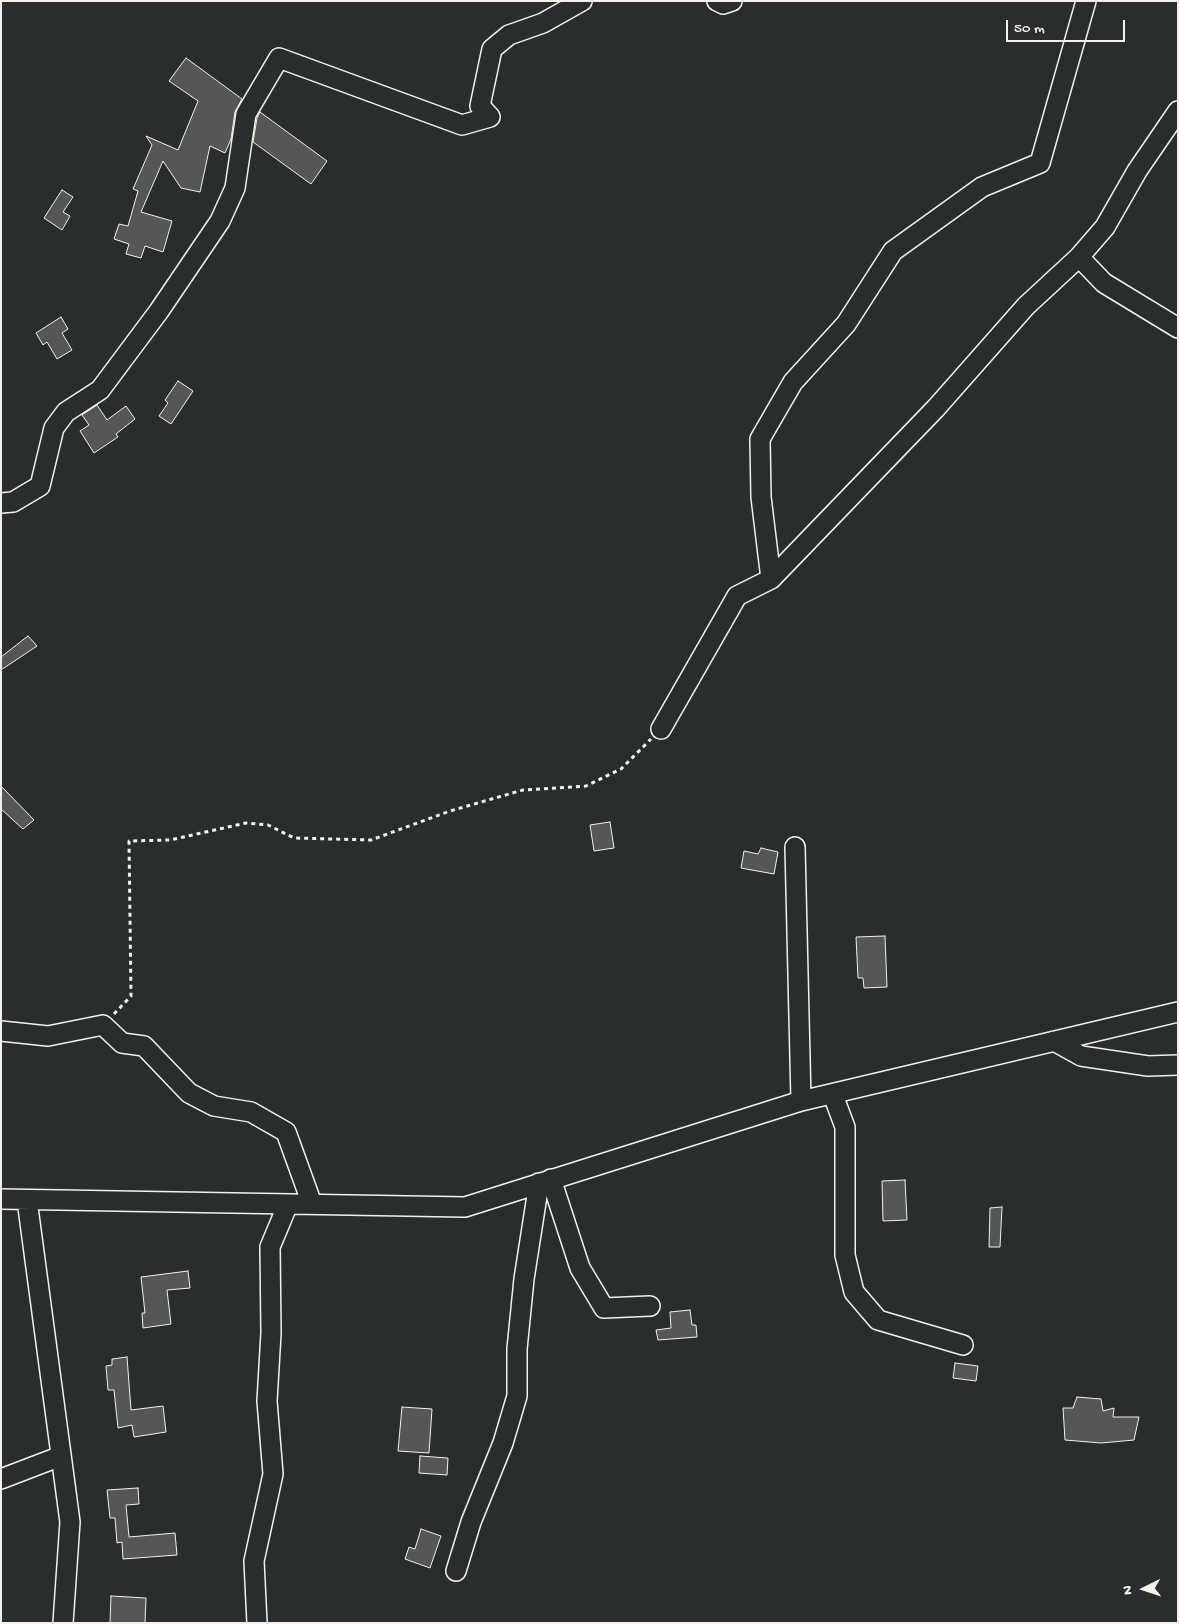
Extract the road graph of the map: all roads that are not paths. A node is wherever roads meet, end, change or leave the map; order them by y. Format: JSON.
{"nodes":[{"id":1,"x":582,"y":1,"type":"edge"},
{"id":2,"x":718,"y":1,"type":"edge"},
{"id":3,"x":732,"y":1,"type":"edge"},
{"id":4,"x":1086,"y":1,"type":"edge"},
{"id":5,"x":1178,"y":111,"type":"edge"},
{"id":6,"x":1079,"y":257,"type":"junction"},
{"id":7,"x":1178,"y":328,"type":"edge"},
{"id":8,"x":1,"y":503,"type":"edge"},
{"id":9,"x":771,"y":579,"type":"junction"},
{"id":10,"x":661,"y":729,"type":"road end"},
{"id":11,"x":795,"y":847,"type":"dead end"},
{"id":12,"x":1178,"y":1012,"type":"edge"},
{"id":13,"x":1,"y":1031,"type":"edge"},
{"id":14,"x":1054,"y":1041,"type":"junction"},
{"id":15,"x":1178,"y":1065,"type":"edge"},
{"id":16,"x":833,"y":1095,"type":"junction"},
{"id":17,"x":801,"y":1101,"type":"junction"},
{"id":18,"x":545,"y":1181,"type":"junction"},
{"id":19,"x":1,"y":1199,"type":"edge"},
{"id":20,"x":27,"y":1200,"type":"junction"},
{"id":21,"x":288,"y":1204,"type":"junction"},
{"id":22,"x":312,"y":1204,"type":"junction"},
{"id":23,"x":650,"y":1306,"type":"dead end"},
{"id":24,"x":963,"y":1345,"type":"dead end"},
{"id":25,"x":61,"y":1456,"type":"junction"},
{"id":26,"x":1,"y":1479,"type":"edge"},
{"id":27,"x":456,"y":1571,"type":"dead end"},
{"id":28,"x":63,"y":1623,"type":"edge"},
{"id":29,"x":257,"y":1623,"type":"edge"}],
"edges":[{"from":1,"to":8,"type":"street"},
{"from":2,"to":3,"type":"street"},
{"from":4,"to":9,"type":"street"},
{"from":5,"to":6,"type":"street"},
{"from":6,"to":7,"type":"street"},
{"from":6,"to":9,"type":"street"},
{"from":9,"to":10,"type":"street"},
{"from":11,"to":17,"type":"street"},
{"from":12,"to":14,"type":"street"},
{"from":13,"to":22,"type":"street"},
{"from":14,"to":15,"type":"street"},
{"from":14,"to":16,"type":"street"},
{"from":16,"to":17,"type":"street"},
{"from":16,"to":24,"type":"street"},
{"from":17,"to":18,"type":"street"},
{"from":18,"to":22,"type":"street"},
{"from":18,"to":23,"type":"street"},
{"from":18,"to":27,"type":"street"},
{"from":19,"to":20,"type":"street"},
{"from":20,"to":21,"type":"street"},
{"from":20,"to":25,"type":"street"},
{"from":21,"to":22,"type":"street"},
{"from":21,"to":29,"type":"street"},
{"from":25,"to":26,"type":"street"},
{"from":25,"to":28,"type":"street"}]}
